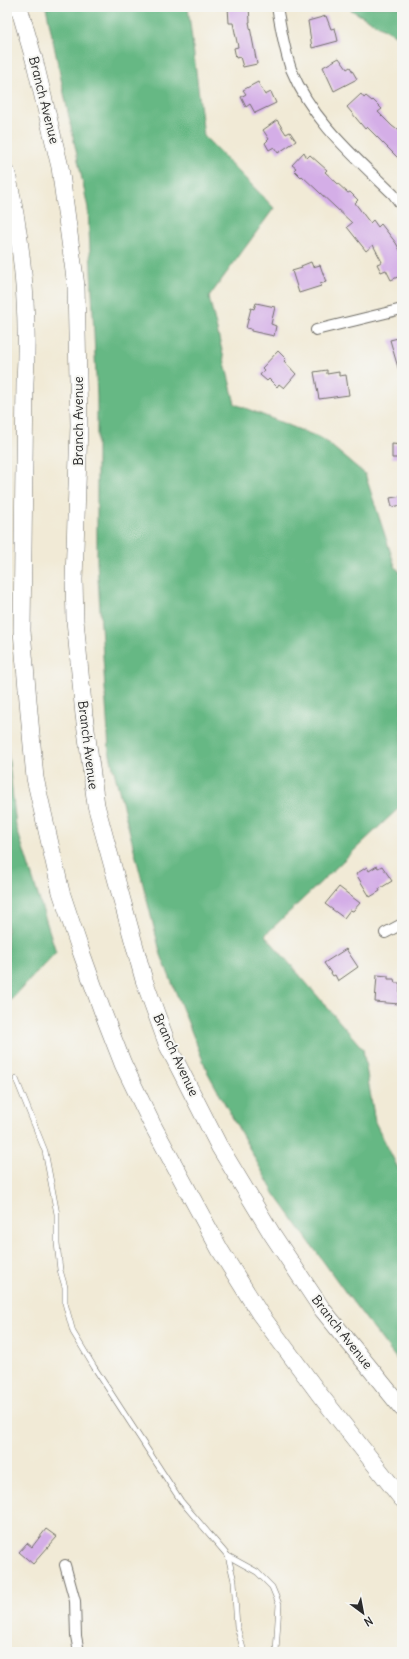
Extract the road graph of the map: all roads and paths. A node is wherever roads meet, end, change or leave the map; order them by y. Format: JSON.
{"nodes":[{"id":1,"x":19,"y":7,"type":"edge"},
{"id":2,"x":277,"y":7,"type":"edge"},
{"id":3,"x":7,"y":174,"type":"edge"},
{"id":4,"x":402,"y":206,"type":"edge"},
{"id":5,"x":402,"y":309,"type":"edge"},
{"id":6,"x":316,"y":330,"type":"dead end"},
{"id":7,"x":402,"y":924,"type":"edge"},
{"id":8,"x":385,"y":933,"type":"dead end"},
{"id":9,"x":16,"y":1079,"type":"dead end"},
{"id":10,"x":402,"y":1408,"type":"edge"},
{"id":11,"x":402,"y":1499,"type":"edge"},
{"id":12,"x":228,"y":1556,"type":"junction"},
{"id":13,"x":65,"y":1565,"type":"dead end"},
{"id":14,"x":79,"y":1652,"type":"edge"},
{"id":15,"x":244,"y":1652,"type":"edge"},
{"id":16,"x":276,"y":1652,"type":"edge"}],
"edges":[{"from":1,"to":10,"type":"highway","name":"Branch Avenue"},
{"from":2,"to":4,"type":"street"},
{"from":3,"to":11,"type":"highway"},
{"from":5,"to":6,"type":"street"},
{"from":7,"to":8,"type":"street"},
{"from":9,"to":12,"type":"lane"},
{"from":12,"to":15,"type":"lane"},
{"from":12,"to":16,"type":"lane"},
{"from":13,"to":14,"type":"street"}]}
